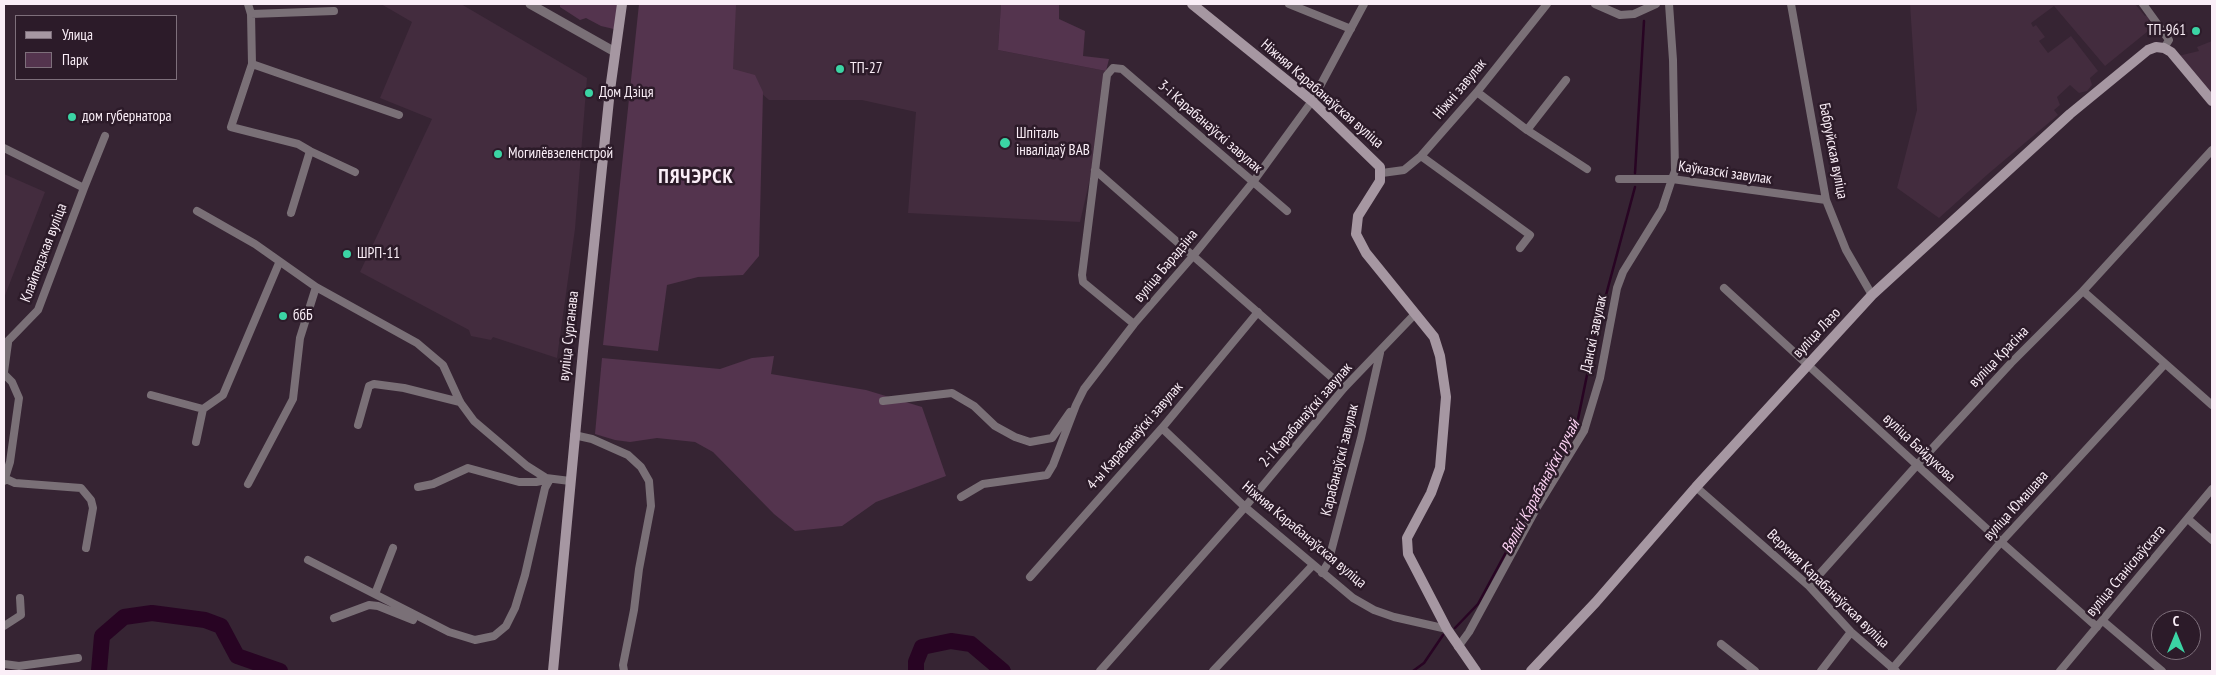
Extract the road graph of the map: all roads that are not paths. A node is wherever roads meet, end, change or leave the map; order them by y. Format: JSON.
{"nodes":[{"id":1,"x":248,"y":4,"type":"edge"},
{"id":2,"x":530,"y":4,"type":"edge"},
{"id":3,"x":622,"y":4,"type":"edge"},
{"id":4,"x":1192,"y":4,"type":"edge"},
{"id":5,"x":1289,"y":4,"type":"edge"},
{"id":6,"x":1364,"y":4,"type":"edge"},
{"id":7,"x":1547,"y":4,"type":"edge"},
{"id":8,"x":1595,"y":4,"type":"edge"},
{"id":9,"x":1656,"y":4,"type":"edge"},
{"id":10,"x":1669,"y":4,"type":"edge"},
{"id":11,"x":1790,"y":4,"type":"edge"},
{"id":12,"x":2143,"y":4,"type":"edge"},
{"id":13,"x":334,"y":11,"type":"dead end"},
{"id":14,"x":251,"y":14,"type":"junction"},
{"id":15,"x":1352,"y":29,"type":"junction"},
{"id":16,"x":2160,"y":47,"type":"junction"},
{"id":17,"x":615,"y":52,"type":"junction"},
{"id":18,"x":252,"y":64,"type":"junction"},
{"id":19,"x":1566,"y":80,"type":"dead end"},
{"id":20,"x":1477,"y":92,"type":"junction"},
{"id":21,"x":1312,"y":101,"type":"junction"},
{"id":22,"x":2212,"y":101,"type":"edge"},
{"id":23,"x":399,"y":115,"type":"dead end"},
{"id":24,"x":1527,"y":130,"type":"junction"},
{"id":25,"x":104,"y":136,"type":"dead end"},
{"id":26,"x":4,"y":148,"type":"edge"},
{"id":27,"x":2212,"y":150,"type":"edge"},
{"id":28,"x":310,"y":152,"type":"junction"},
{"id":29,"x":1422,"y":156,"type":"junction"},
{"id":30,"x":1587,"y":169,"type":"dead end"},
{"id":31,"x":1095,"y":170,"type":"junction"},
{"id":32,"x":356,"y":172,"type":"dead end"},
{"id":33,"x":1382,"y":173,"type":"junction"},
{"id":34,"x":1619,"y":179,"type":"dead end"},
{"id":35,"x":1672,"y":179,"type":"junction"},
{"id":36,"x":1253,"y":182,"type":"junction"},
{"id":37,"x":84,"y":188,"type":"junction"},
{"id":38,"x":1826,"y":200,"type":"junction"},
{"id":39,"x":197,"y":211,"type":"dead end"},
{"id":40,"x":1287,"y":211,"type":"dead end"},
{"id":41,"x":291,"y":213,"type":"dead end"},
{"id":42,"x":1520,"y":248,"type":"dead end"},
{"id":43,"x":1193,"y":256,"type":"junction"},
{"id":44,"x":279,"y":263,"type":"junction"},
{"id":45,"x":316,"y":287,"type":"junction"},
{"id":46,"x":1724,"y":288,"type":"dead end"},
{"id":47,"x":2083,"y":291,"type":"junction"},
{"id":48,"x":1872,"y":296,"type":"junction"},
{"id":49,"x":1258,"y":312,"type":"junction"},
{"id":50,"x":1415,"y":314,"type":"junction"},
{"id":51,"x":1134,"y":324,"type":"junction"},
{"id":52,"x":6,"y":344,"type":"edge"},
{"id":53,"x":1380,"y":353,"type":"junction"},
{"id":54,"x":1808,"y":364,"type":"junction"},
{"id":55,"x":2164,"y":365,"type":"junction"},
{"id":56,"x":4,"y":373,"type":"edge"},
{"id":57,"x":1344,"y":388,"type":"junction"},
{"id":58,"x":151,"y":395,"type":"dead end"},
{"id":59,"x":884,"y":401,"type":"dead end"},
{"id":60,"x":460,"y":402,"type":"junction"},
{"id":61,"x":1076,"y":405,"type":"junction"},
{"id":62,"x":2212,"y":405,"type":"edge"},
{"id":63,"x":203,"y":409,"type":"junction"},
{"id":64,"x":358,"y":424,"type":"dead end"},
{"id":65,"x":1162,"y":428,"type":"junction"},
{"id":66,"x":574,"y":435,"type":"junction"},
{"id":67,"x":196,"y":442,"type":"dead end"},
{"id":68,"x":1917,"y":464,"type":"junction"},
{"id":69,"x":550,"y":479,"type":"junction"},
{"id":70,"x":4,"y":480,"type":"edge"},
{"id":71,"x":570,"y":481,"type":"junction"},
{"id":72,"x":248,"y":484,"type":"dead end"},
{"id":73,"x":418,"y":487,"type":"dead end"},
{"id":74,"x":1696,"y":487,"type":"junction"},
{"id":75,"x":2212,"y":489,"type":"edge"},
{"id":76,"x":961,"y":497,"type":"dead end"},
{"id":77,"x":1245,"y":506,"type":"junction"},
{"id":78,"x":2188,"y":519,"type":"junction"},
{"id":79,"x":2212,"y":540,"type":"edge"},
{"id":80,"x":2001,"y":542,"type":"junction"},
{"id":81,"x":86,"y":548,"type":"dead end"},
{"id":82,"x":393,"y":548,"type":"dead end"},
{"id":83,"x":308,"y":560,"type":"dead end"},
{"id":84,"x":1313,"y":565,"type":"junction"},
{"id":85,"x":1322,"y":572,"type":"junction"},
{"id":86,"x":1030,"y":577,"type":"dead end"},
{"id":87,"x":1809,"y":586,"type":"junction"},
{"id":88,"x":375,"y":594,"type":"junction"},
{"id":89,"x":20,"y":598,"type":"dead end"},
{"id":90,"x":334,"y":618,"type":"dead end"},
{"id":91,"x":422,"y":620,"type":"junction"},
{"id":92,"x":2100,"y":624,"type":"junction"},
{"id":93,"x":4,"y":626,"type":"edge"},
{"id":94,"x":1447,"y":629,"type":"junction"},
{"id":95,"x":1851,"y":632,"type":"junction"},
{"id":96,"x":1720,"y":644,"type":"dead end"},
{"id":97,"x":1458,"y":647,"type":"junction"},
{"id":98,"x":78,"y":658,"type":"dead end"},
{"id":99,"x":4,"y":664,"type":"edge"},
{"id":100,"x":1894,"y":670,"type":"edge"},
{"id":101,"x":554,"y":671,"type":"edge"},
{"id":102,"x":624,"y":671,"type":"edge"},
{"id":103,"x":1100,"y":671,"type":"edge"},
{"id":104,"x":1213,"y":671,"type":"edge"},
{"id":105,"x":1476,"y":671,"type":"edge"},
{"id":106,"x":1531,"y":671,"type":"edge"},
{"id":107,"x":1755,"y":671,"type":"edge"},
{"id":108,"x":1821,"y":671,"type":"edge"},
{"id":109,"x":2060,"y":671,"type":"edge"},
{"id":110,"x":2162,"y":671,"type":"edge"}],
"edges":[{"from":1,"to":14,"type":"street"},
{"from":2,"to":17,"type":"street"},
{"from":3,"to":17,"type":"main road","name":"вуліца Сурганава"},
{"from":4,"to":21,"type":"main road","name":"Ніжняя Карабанаўская вуліца"},
{"from":5,"to":15,"type":"street"},
{"from":6,"to":15,"type":"street","name":"вуліца Барадзіна"},
{"from":7,"to":20,"type":"street","name":"Ніжні завулак"},
{"from":8,"to":9,"type":"street"},
{"from":10,"to":35,"type":"street","name":"Данскі завулак"},
{"from":11,"to":38,"type":"street","name":"Бабруйская вуліца"},
{"from":12,"to":16,"type":"street"},
{"from":13,"to":14,"type":"street"},
{"from":14,"to":18,"type":"street"},
{"from":15,"to":21,"type":"street","name":"вуліца Барадзіна"},
{"from":16,"to":22,"type":"main road"},
{"from":16,"to":48,"type":"main road","name":"вуліца Лазо"},
{"from":17,"to":66,"type":"main road","name":"вуліца Сурганава"},
{"from":18,"to":23,"type":"street"},
{"from":18,"to":28,"type":"street"},
{"from":19,"to":24,"type":"street"},
{"from":20,"to":24,"type":"street"},
{"from":20,"to":29,"type":"street","name":"Ніжні завулак"},
{"from":21,"to":33,"type":"main road","name":"Ніжняя Карабанаўская вуліца"},
{"from":21,"to":36,"type":"street","name":"вуліца Барадзіна"},
{"from":24,"to":30,"type":"street"},
{"from":25,"to":37,"type":"street","name":"Клайпедзкая вуліца"},
{"from":26,"to":37,"type":"street"},
{"from":27,"to":47,"type":"street","name":"вуліца Красіна"},
{"from":28,"to":32,"type":"street"},
{"from":28,"to":41,"type":"street"},
{"from":29,"to":33,"type":"street","name":"Ніжні завулак"},
{"from":29,"to":42,"type":"street"},
{"from":31,"to":36,"type":"street","name":"3-і Карабанаўскі завулак"},
{"from":31,"to":43,"type":"street"},
{"from":31,"to":51,"type":"street"},
{"from":33,"to":50,"type":"main road","name":"Ніжняя Карабанаўская вуліца"},
{"from":34,"to":35,"type":"street","name":"Каўказскі завулак"},
{"from":35,"to":38,"type":"street","name":"Каўказскі завулак"},
{"from":35,"to":97,"type":"street","name":"Данскі завулак"},
{"from":36,"to":40,"type":"street","name":"3-і Карабанаўскі завулак"},
{"from":36,"to":43,"type":"street","name":"вуліца Барадзіна"},
{"from":37,"to":52,"type":"street","name":"Клайпедзкая вуліца"},
{"from":38,"to":48,"type":"street","name":"Бабруйская вуліца"},
{"from":39,"to":44,"type":"street"},
{"from":43,"to":49,"type":"street"},
{"from":43,"to":51,"type":"street","name":"вуліца Барадзіна"},
{"from":44,"to":45,"type":"street"},
{"from":44,"to":63,"type":"street"},
{"from":45,"to":60,"type":"street"},
{"from":45,"to":72,"type":"street"},
{"from":46,"to":54,"type":"street","name":"вуліца Байдукова"},
{"from":47,"to":55,"type":"street"},
{"from":47,"to":68,"type":"street","name":"вуліца Красіна"},
{"from":48,"to":54,"type":"main road","name":"вуліца Лазо"},
{"from":49,"to":57,"type":"street"},
{"from":49,"to":65,"type":"street","name":"4-ы Карабанаўскі завулак"},
{"from":50,"to":53,"type":"street","name":"2-і Карабанаўскі завулак"},
{"from":50,"to":94,"type":"main road","name":"Ніжняя Карабанаўская вуліца"},
{"from":51,"to":61,"type":"street","name":"вуліца Барадзіна"},
{"from":52,"to":56,"type":"street"},
{"from":53,"to":57,"type":"street","name":"2-і Карабанаўскі завулак"},
{"from":53,"to":85,"type":"street","name":"Карабанаўскі завулак"},
{"from":54,"to":68,"type":"street","name":"вуліца Байдукова"},
{"from":54,"to":74,"type":"main road","name":"вуліца Лазо"},
{"from":55,"to":62,"type":"street"},
{"from":55,"to":80,"type":"street","name":"вуліца Юмашава"},
{"from":56,"to":70,"type":"street"},
{"from":57,"to":77,"type":"street","name":"2-і Карабанаўскі завулак"},
{"from":58,"to":63,"type":"street"},
{"from":59,"to":61,"type":"street"},
{"from":60,"to":64,"type":"street"},
{"from":60,"to":69,"type":"street"},
{"from":61,"to":76,"type":"street","name":"вуліца Барадзіна"},
{"from":63,"to":67,"type":"street"},
{"from":65,"to":77,"type":"street","name":"Ніжняя Карабанаўская вуліца"},
{"from":65,"to":86,"type":"street","name":"4-ы Карабанаўскі завулак"},
{"from":66,"to":71,"type":"main road","name":"вуліца Сурганава"},
{"from":66,"to":102,"type":"street"},
{"from":68,"to":80,"type":"street","name":"вуліца Байдукова"},
{"from":68,"to":87,"type":"street","name":"вуліца Красіна"},
{"from":69,"to":71,"type":"street"},
{"from":69,"to":73,"type":"street"},
{"from":69,"to":91,"type":"street"},
{"from":70,"to":81,"type":"street"},
{"from":71,"to":101,"type":"main road","name":"вуліца Сурганава"},
{"from":74,"to":87,"type":"street","name":"Верхняя Карабанаўская вуліца"},
{"from":74,"to":106,"type":"main road","name":"вуліца Лазо"},
{"from":75,"to":78,"type":"street","name":"вуліца Станіслаўскага"},
{"from":77,"to":84,"type":"street","name":"Ніжняя Карабанаўская вуліца"},
{"from":77,"to":103,"type":"street","name":"2-і Карабанаўскі завулак"},
{"from":78,"to":79,"type":"street"},
{"from":78,"to":92,"type":"street","name":"вуліца Станіслаўскага"},
{"from":80,"to":92,"type":"street","name":"вуліца Байдукова"},
{"from":80,"to":100,"type":"street","name":"вуліца Юмашава"},
{"from":82,"to":88,"type":"street"},
{"from":83,"to":88,"type":"street"},
{"from":84,"to":85,"type":"street","name":"Ніжняя Карабанаўская вуліца"},
{"from":84,"to":104,"type":"street"},
{"from":85,"to":94,"type":"street","name":"Ніжняя Карабанаўская вуліца"},
{"from":87,"to":95,"type":"street","name":"Верхняя Карабанаўская вуліца"},
{"from":88,"to":91,"type":"street"},
{"from":89,"to":93,"type":"street"},
{"from":90,"to":91,"type":"street"},
{"from":92,"to":109,"type":"street","name":"вуліца Станіслаўскага"},
{"from":92,"to":110,"type":"street","name":"вуліца Байдукова"},
{"from":94,"to":97,"type":"main road","name":"Ніжняя Карабанаўская вуліца"},
{"from":95,"to":100,"type":"street","name":"Верхняя Карабанаўская вуліца"},
{"from":95,"to":108,"type":"street"},
{"from":96,"to":107,"type":"street"},
{"from":97,"to":105,"type":"main road","name":"Ніжняя Карабанаўская вуліца"},
{"from":98,"to":99,"type":"street"}]}
